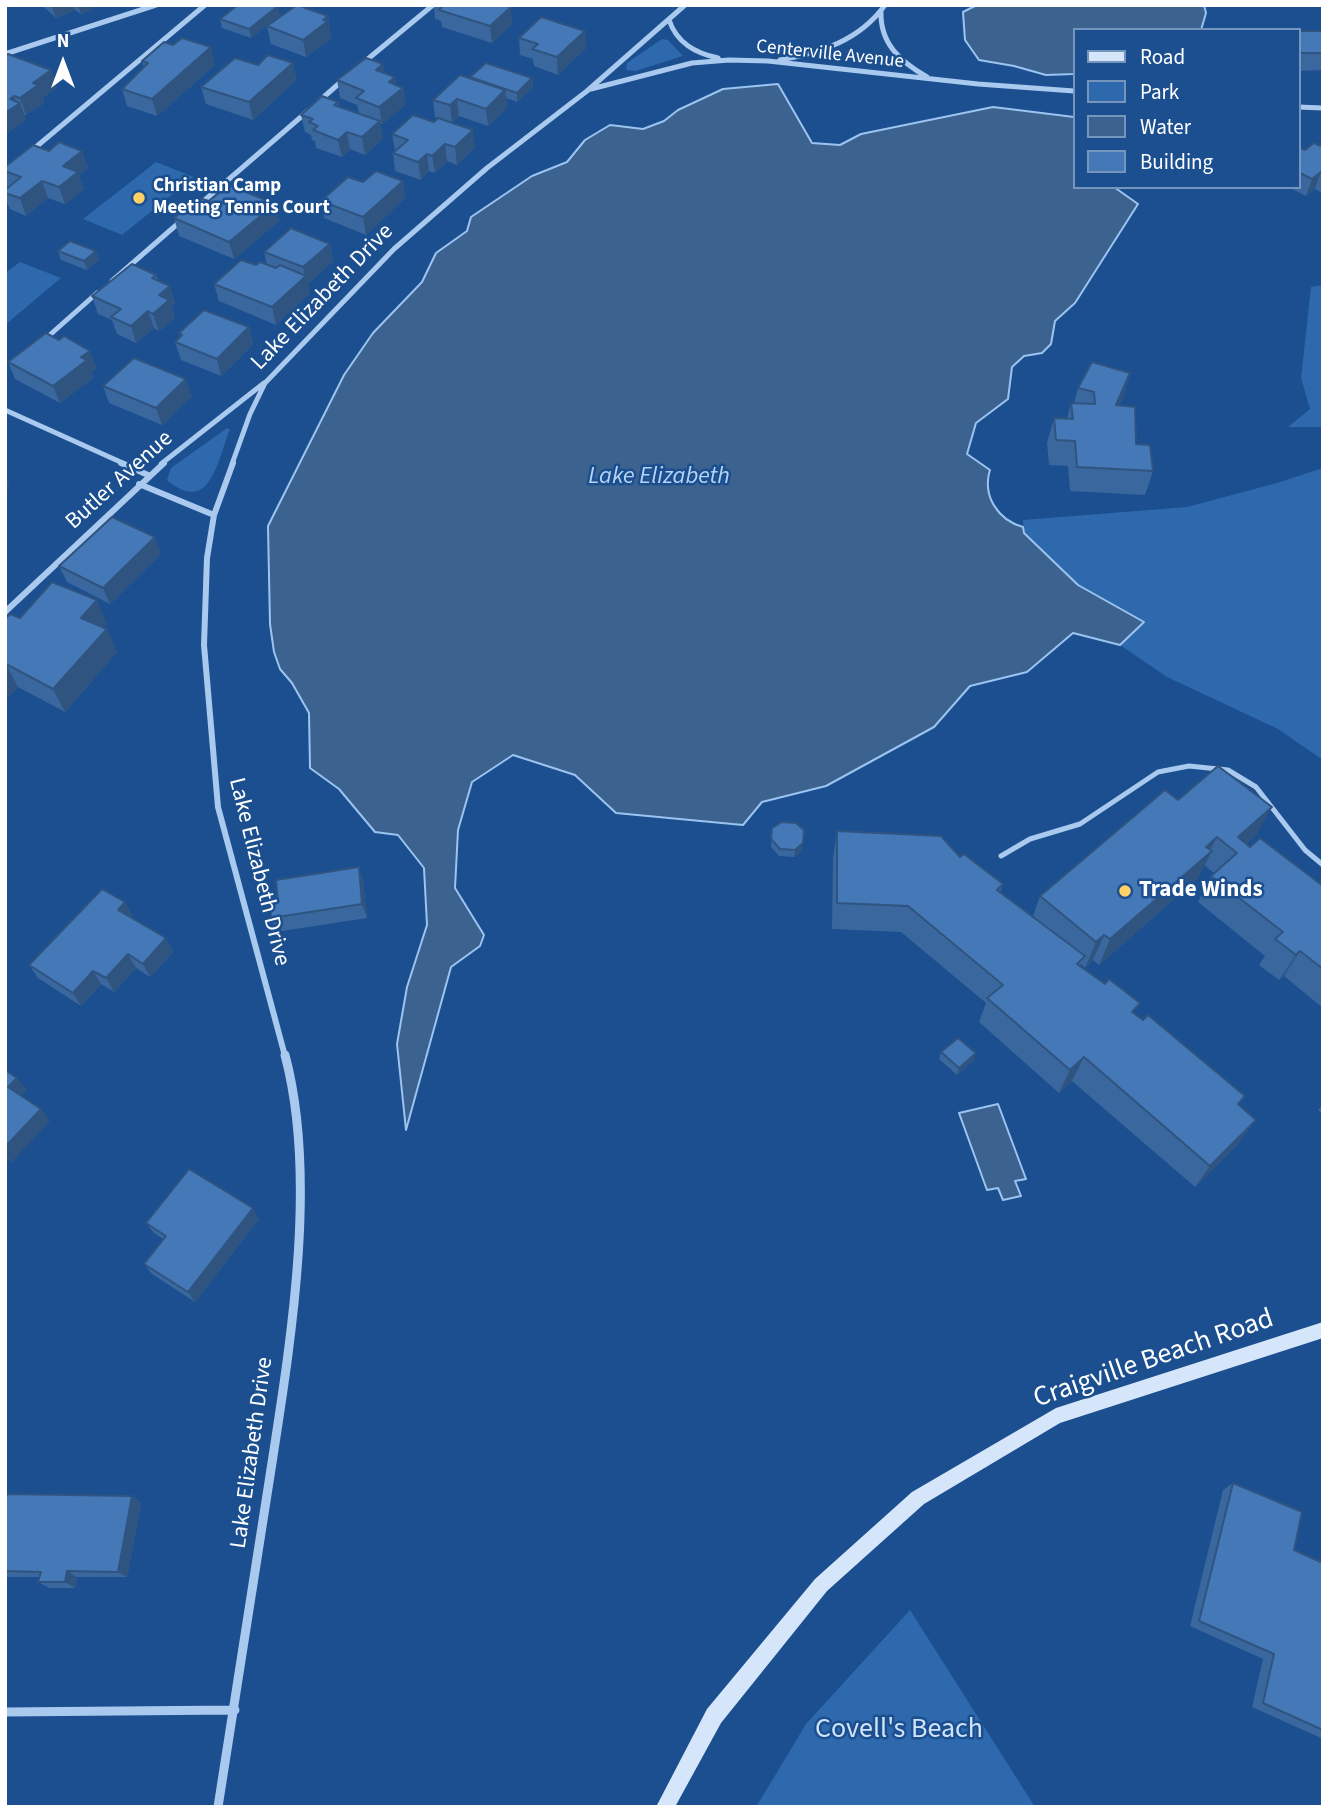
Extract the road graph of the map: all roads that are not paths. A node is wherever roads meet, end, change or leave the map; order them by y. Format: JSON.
{"nodes":[{"id":1,"x":156,"y":5,"type":"edge"},
{"id":2,"x":205,"y":5,"type":"edge"},
{"id":3,"x":433,"y":5,"type":"edge"},
{"id":4,"x":685,"y":5,"type":"edge"},
{"id":5,"x":885,"y":5,"type":"edge"},
{"id":6,"x":881,"y":12,"type":"junction"},
{"id":7,"x":669,"y":20,"type":"junction"},
{"id":8,"x":5,"y":54,"type":"edge"},
{"id":9,"x":729,"y":60,"type":"junction"},
{"id":10,"x":768,"y":61,"type":"junction"},
{"id":11,"x":362,"y":64,"type":"edge"},
{"id":12,"x":351,"y":73,"type":"edge"},
{"id":13,"x":931,"y":79,"type":"junction"},
{"id":14,"x":587,"y":90,"type":"junction"},
{"id":15,"x":1072,"y":91,"type":"edge"},
{"id":16,"x":1300,"y":107,"type":"edge"},
{"id":17,"x":1323,"y":108,"type":"edge"},
{"id":18,"x":28,"y":155,"type":"edge"},
{"id":19,"x":194,"y":209,"type":"edge"},
{"id":20,"x":184,"y":219,"type":"edge"},
{"id":21,"x":110,"y":282,"type":"edge"},
{"id":22,"x":100,"y":291,"type":"edge"},
{"id":23,"x":37,"y":346,"type":"edge"},
{"id":24,"x":265,"y":383,"type":"junction"},
{"id":25,"x":5,"y":410,"type":"edge"},
{"id":26,"x":148,"y":475,"type":"junction"},
{"id":27,"x":139,"y":484,"type":"junction"},
{"id":28,"x":214,"y":515,"type":"junction"},
{"id":29,"x":5,"y":612,"type":"edge"},
{"id":30,"x":1001,"y":856,"type":"dead end"},
{"id":31,"x":1323,"y":865,"type":"edge"},
{"id":32,"x":1323,"y":1330,"type":"edge"},
{"id":33,"x":235,"y":1710,"type":"junction"},
{"id":34,"x":5,"y":1712,"type":"edge"},
{"id":35,"x":218,"y":1807,"type":"edge"},
{"id":36,"x":665,"y":1807,"type":"edge"}],
"edges":[{"from":1,"to":8,"type":"street"},
{"from":2,"to":18,"type":"street"},
{"from":3,"to":11,"type":"street"},
{"from":4,"to":7,"type":"street","name":"Lake Elizabeth Drive"},
{"from":5,"to":6,"type":"street"},
{"from":6,"to":10,"type":"street"},
{"from":6,"to":13,"type":"street"},
{"from":7,"to":9,"type":"street"},
{"from":7,"to":14,"type":"street","name":"Lake Elizabeth Drive"},
{"from":9,"to":10,"type":"street","name":"Centerville Avenue"},
{"from":9,"to":14,"type":"street","name":"Centerville Avenue"},
{"from":10,"to":13,"type":"street","name":"Centerville Avenue"},
{"from":12,"to":19,"type":"street"},
{"from":13,"to":15,"type":"street","name":"Centerville Avenue"},
{"from":14,"to":24,"type":"street","name":"Lake Elizabeth Drive"},
{"from":16,"to":17,"type":"street"},
{"from":20,"to":21,"type":"street"},
{"from":22,"to":23,"type":"street"},
{"from":24,"to":26,"type":"street","name":"Butler Avenue"},
{"from":24,"to":28,"type":"street","name":"Lake Elizabeth Drive"},
{"from":25,"to":26,"type":"street"},
{"from":26,"to":27,"type":"street","name":"Butler Avenue"},
{"from":27,"to":28,"type":"street"},
{"from":27,"to":29,"type":"street","name":"Butler Avenue"},
{"from":28,"to":33,"type":"street","name":"Lake Elizabeth Drive"},
{"from":30,"to":31,"type":"lane"},
{"from":32,"to":36,"type":"main road","name":"Craigville Beach Road"},
{"from":33,"to":34,"type":"street"},
{"from":33,"to":35,"type":"street","name":"Lake Elizabeth Drive"}]}
